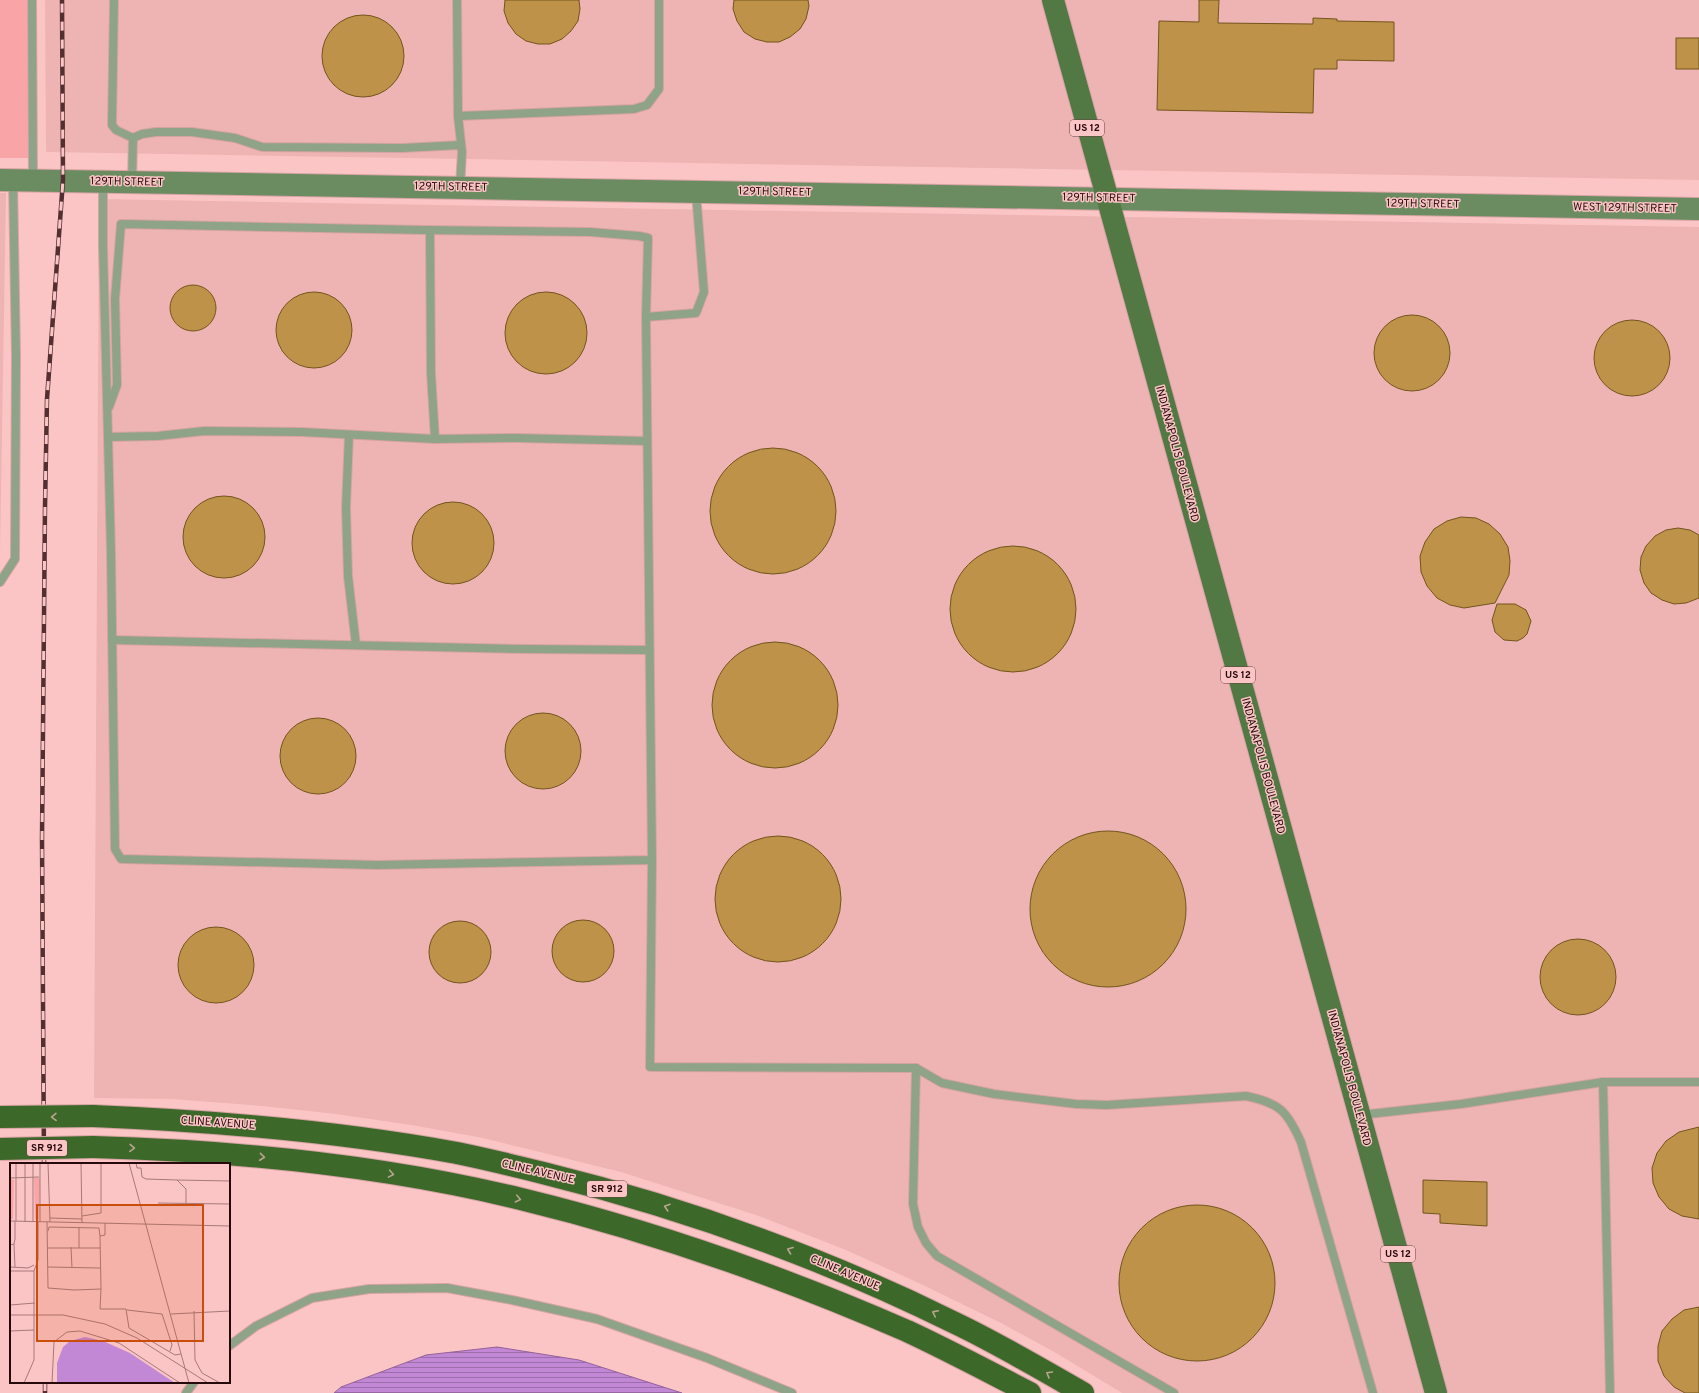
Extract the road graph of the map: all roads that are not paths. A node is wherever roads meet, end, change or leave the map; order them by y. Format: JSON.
{"nodes":[{"id":1,"x":32,"y":0,"type":"edge"},
{"id":2,"x":114,"y":0,"type":"edge"},
{"id":3,"x":457,"y":0,"type":"edge"},
{"id":4,"x":659,"y":0,"type":"edge"},
{"id":5,"x":1053,"y":0,"type":"edge"},
{"id":6,"x":458,"y":116,"type":"junction"},
{"id":7,"x":133,"y":138,"type":"junction"},
{"id":8,"x":461,"y":145,"type":"junction"},
{"id":9,"x":15,"y":181,"type":"edge"},
{"id":10,"x":103,"y":182,"type":"junction"},
{"id":11,"x":132,"y":182,"type":"junction"},
{"id":12,"x":460,"y":188,"type":"junction"},
{"id":13,"x":696,"y":191,"type":"junction"},
{"id":14,"x":1106,"y":198,"type":"junction"},
{"id":15,"x":1550,"y":207,"type":"joint"},
{"id":16,"x":1699,"y":209,"type":"edge"},
{"id":17,"x":430,"y":230,"type":"junction"},
{"id":18,"x":646,"y":318,"type":"junction"},
{"id":19,"x":108,"y":412,"type":"junction"},
{"id":20,"x":349,"y":435,"type":"junction"},
{"id":21,"x":108,"y":438,"type":"junction"},
{"id":22,"x":435,"y":439,"type":"junction"},
{"id":23,"x":647,"y":441,"type":"junction"},
{"id":24,"x":0,"y":582,"type":"edge"},
{"id":25,"x":112,"y":640,"type":"junction"},
{"id":26,"x":356,"y":645,"type":"junction"},
{"id":27,"x":649,"y":650,"type":"junction"},
{"id":28,"x":652,"y":860,"type":"junction"},
{"id":29,"x":916,"y":1068,"type":"junction"},
{"id":30,"x":1603,"y":1082,"type":"junction"},
{"id":31,"x":1699,"y":1082,"type":"edge"},
{"id":32,"x":1359,"y":1115,"type":"junction"},
{"id":33,"x":0,"y":1117,"type":"edge"},
{"id":34,"x":0,"y":1149,"type":"edge"},
{"id":35,"x":230,"y":1345,"type":"edge"},
{"id":36,"x":193,"y":1383,"type":"edge"},
{"id":37,"x":186,"y":1393,"type":"edge"},
{"id":38,"x":792,"y":1393,"type":"edge"},
{"id":39,"x":1030,"y":1393,"type":"edge"},
{"id":40,"x":1083,"y":1393,"type":"edge"},
{"id":41,"x":1174,"y":1393,"type":"edge"},
{"id":42,"x":1373,"y":1393,"type":"edge"},
{"id":43,"x":1436,"y":1393,"type":"edge"},
{"id":44,"x":1610,"y":1393,"type":"edge"}],
"edges":[{"from":1,"to":9,"type":"lane"},
{"from":2,"to":7,"type":"lane"},
{"from":3,"to":6,"type":"lane"},
{"from":4,"to":6,"type":"lane"},
{"from":5,"to":14,"type":"main road","name":"INDIANAPOLIS BOULEVARD","number":"US 12"},
{"from":6,"to":8,"type":"lane"},
{"from":7,"to":8,"type":"lane"},
{"from":7,"to":11,"type":"lane"},
{"from":8,"to":12,"type":"lane"},
{"from":9,"to":10,"type":"main road","name":"129TH STREET"},
{"from":9,"to":24,"type":"lane"},
{"from":10,"to":11,"type":"main road","name":"129TH STREET"},
{"from":10,"to":19,"type":"lane"},
{"from":11,"to":12,"type":"main road","name":"129TH STREET"},
{"from":12,"to":13,"type":"main road","name":"129TH STREET"},
{"from":13,"to":14,"type":"main road","name":"129TH STREET"},
{"from":13,"to":18,"type":"lane"},
{"from":14,"to":15,"type":"main road","name":"129TH STREET"},
{"from":14,"to":32,"type":"main road","name":"INDIANAPOLIS BOULEVARD","number":"US 12"},
{"from":15,"to":16,"type":"main road","name":"WEST 129TH STREET"},
{"from":17,"to":18,"type":"lane"},
{"from":17,"to":19,"type":"lane"},
{"from":17,"to":22,"type":"lane"},
{"from":18,"to":23,"type":"lane"},
{"from":19,"to":21,"type":"lane"},
{"from":20,"to":21,"type":"lane"},
{"from":20,"to":22,"type":"lane"},
{"from":20,"to":26,"type":"lane"},
{"from":21,"to":25,"type":"lane"},
{"from":22,"to":23,"type":"lane"},
{"from":23,"to":27,"type":"lane"},
{"from":25,"to":26,"type":"lane"},
{"from":25,"to":28,"type":"lane"},
{"from":26,"to":27,"type":"lane"},
{"from":27,"to":28,"type":"lane"},
{"from":28,"to":29,"type":"lane"},
{"from":29,"to":41,"type":"lane"},
{"from":29,"to":42,"type":"lane"},
{"from":30,"to":31,"type":"lane"},
{"from":30,"to":32,"type":"lane"},
{"from":30,"to":44,"type":"lane"},
{"from":32,"to":43,"type":"main road","name":"INDIANAPOLIS BOULEVARD","number":"US 12"},
{"from":40,"to":33,"type":"highway","name":"CLINE AVENUE","number":"SR 912","one_way":true,"bridge":true},
{"from":34,"to":39,"type":"highway","number":"SR 912","one_way":true,"bridge":true},
{"from":35,"to":38,"type":"lane"},
{"from":36,"to":37,"type":"lane"}]}
